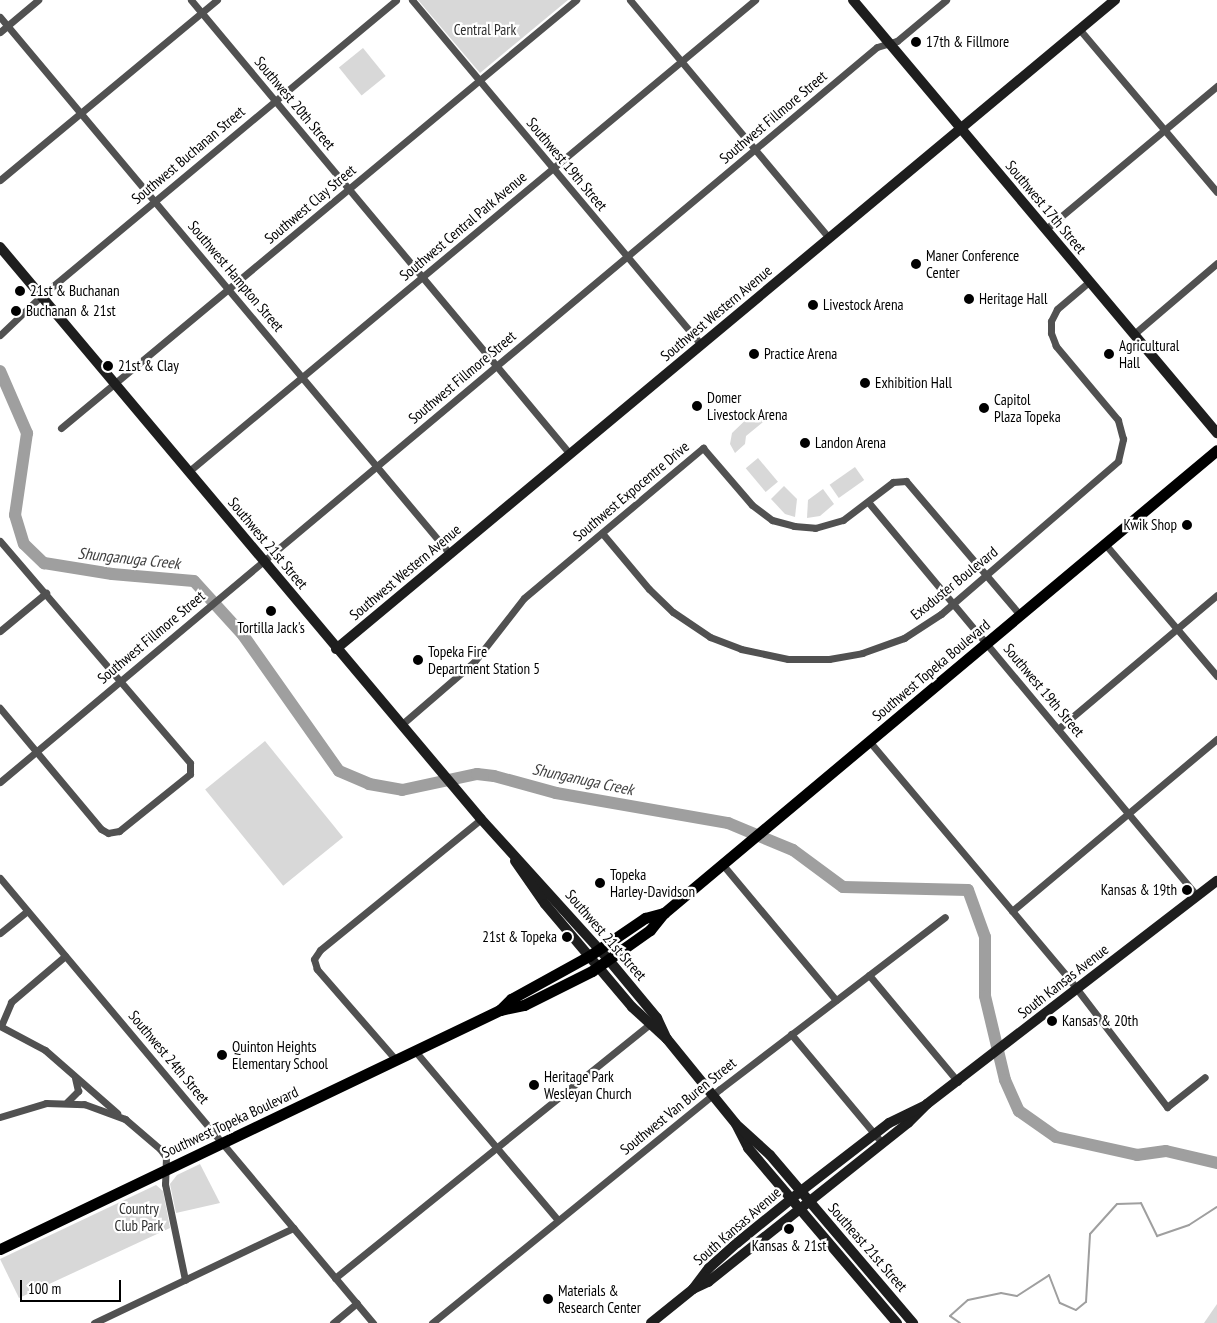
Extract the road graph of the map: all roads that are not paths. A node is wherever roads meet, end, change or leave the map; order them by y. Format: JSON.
{"nodes":[{"id":1,"x":38,"y":0,"type":"edge"},
{"id":2,"x":191,"y":0,"type":"edge"},
{"id":3,"x":217,"y":0,"type":"edge"},
{"id":4,"x":396,"y":0,"type":"edge"},
{"id":5,"x":412,"y":0,"type":"edge"},
{"id":6,"x":576,"y":0,"type":"edge"},
{"id":7,"x":630,"y":0,"type":"edge"},
{"id":8,"x":755,"y":0,"type":"edge"},
{"id":9,"x":853,"y":0,"type":"edge"},
{"id":10,"x":946,"y":0,"type":"edge"},
{"id":11,"x":1115,"y":0,"type":"edge"},
{"id":12,"x":202,"y":13,"type":"junction"},
{"id":13,"x":0,"y":17,"type":"edge"},
{"id":14,"x":7,"y":26,"type":"junction"},
{"id":15,"x":1080,"y":30,"type":"junction"},
{"id":16,"x":0,"y":32,"type":"edge"},
{"id":17,"x":889,"y":43,"type":"junction"},
{"id":18,"x":682,"y":61,"type":"junction"},
{"id":19,"x":479,"y":80,"type":"junction"},
{"id":20,"x":1217,"y":86,"type":"edge"},
{"id":21,"x":275,"y":100,"type":"junction"},
{"id":22,"x":81,"y":113,"type":"junction"},
{"id":23,"x":961,"y":129,"type":"junction"},
{"id":24,"x":1164,"y":130,"type":"junction"},
{"id":25,"x":756,"y":149,"type":"junction"},
{"id":26,"x":554,"y":169,"type":"junction"},
{"id":27,"x":0,"y":180,"type":"edge"},
{"id":28,"x":350,"y":189,"type":"junction"},
{"id":29,"x":1217,"y":192,"type":"edge"},
{"id":30,"x":155,"y":200,"type":"junction"},
{"id":31,"x":1046,"y":229,"type":"junction"},
{"id":32,"x":830,"y":238,"type":"junction"},
{"id":33,"x":0,"y":247,"type":"edge"},
{"id":34,"x":628,"y":257,"type":"junction"},
{"id":35,"x":1217,"y":263,"type":"edge"},
{"id":36,"x":424,"y":277,"type":"junction"},
{"id":37,"x":1090,"y":281,"type":"junction"},
{"id":38,"x":228,"y":289,"type":"junction"},
{"id":39,"x":41,"y":296,"type":"junction"},
{"id":40,"x":1134,"y":334,"type":"junction"},
{"id":41,"x":0,"y":335,"type":"edge"},
{"id":42,"x":701,"y":345,"type":"junction"},
{"id":43,"x":496,"y":367,"type":"junction"},
{"id":44,"x":303,"y":378,"type":"junction"},
{"id":45,"x":115,"y":385,"type":"junction"},
{"id":46,"x":61,"y":428,"type":"dead end"},
{"id":47,"x":1217,"y":432,"type":"edge"},
{"id":48,"x":1217,"y":450,"type":"edge"},
{"id":49,"x":570,"y":454,"type":"junction"},
{"id":50,"x":377,"y":467,"type":"junction"},
{"id":51,"x":188,"y":472,"type":"junction"},
{"id":52,"x":869,"y":502,"type":"junction"},
{"id":53,"x":602,"y":533,"type":"junction"},
{"id":54,"x":0,"y":541,"type":"edge"},
{"id":55,"x":1105,"y":544,"type":"junction"},
{"id":56,"x":450,"y":554,"type":"junction"},
{"id":57,"x":263,"y":561,"type":"junction"},
{"id":58,"x":986,"y":576,"type":"junction"},
{"id":59,"x":46,"y":593,"type":"junction"},
{"id":60,"x":1217,"y":594,"type":"edge"},
{"id":61,"x":953,"y":604,"type":"junction"},
{"id":62,"x":1020,"y":615,"type":"junction"},
{"id":63,"x":1176,"y":628,"type":"junction"},
{"id":64,"x":0,"y":631,"type":"edge"},
{"id":65,"x":986,"y":643,"type":"junction"},
{"id":66,"x":336,"y":649,"type":"junction"},
{"id":67,"x":1217,"y":676,"type":"edge"},
{"id":68,"x":120,"y":681,"type":"junction"},
{"id":69,"x":0,"y":708,"type":"edge"},
{"id":70,"x":401,"y":725,"type":"junction"},
{"id":71,"x":1058,"y":729,"type":"junction"},
{"id":72,"x":1217,"y":739,"type":"edge"},
{"id":73,"x":869,"y":741,"type":"junction"},
{"id":74,"x":37,"y":752,"type":"junction"},
{"id":75,"x":0,"y":782,"type":"edge"},
{"id":76,"x":1128,"y":813,"type":"junction"},
{"id":77,"x":481,"y":820,"type":"junction"},
{"id":78,"x":514,"y":858,"type":"junction"},
{"id":79,"x":723,"y":865,"type":"junction"},
{"id":80,"x":0,"y":878,"type":"edge"},
{"id":81,"x":1217,"y":881,"type":"edge"},
{"id":82,"x":1198,"y":896,"type":"junction"},
{"id":83,"x":27,"y":910,"type":"junction"},
{"id":84,"x":1012,"y":911,"type":"junction"},
{"id":85,"x":664,"y":913,"type":"junction"},
{"id":86,"x":945,"y":916,"type":"dead end"},
{"id":87,"x":0,"y":933,"type":"edge"},
{"id":88,"x":599,"y":949,"type":"junction"},
{"id":89,"x":65,"y":956,"type":"junction"},
{"id":90,"x":589,"y":956,"type":"junction"},
{"id":91,"x":608,"y":959,"type":"junction"},
{"id":92,"x":598,"y":967,"type":"junction"},
{"id":93,"x":869,"y":975,"type":"junction"},
{"id":94,"x":1076,"y":990,"type":"junction"},
{"id":95,"x":836,"y":1000,"type":"junction"},
{"id":96,"x":500,"y":1010,"type":"junction"},
{"id":97,"x":653,"y":1021,"type":"junction"},
{"id":98,"x":0,"y":1026,"type":"edge"},
{"id":99,"x":791,"y":1034,"type":"junction"},
{"id":100,"x":415,"y":1051,"type":"junction"},
{"id":101,"x":396,"y":1060,"type":"junction"},
{"id":102,"x":74,"y":1075,"type":"junction"},
{"id":103,"x":1205,"y":1077,"type":"dead end"},
{"id":104,"x":958,"y":1082,"type":"junction"},
{"id":105,"x":712,"y":1095,"type":"junction"},
{"id":106,"x":67,"y":1102,"type":"junction"},
{"id":107,"x":927,"y":1104,"type":"junction"},
{"id":108,"x":0,"y":1117,"type":"edge"},
{"id":109,"x":125,"y":1119,"type":"junction"},
{"id":110,"x":736,"y":1124,"type":"junction"},
{"id":111,"x":874,"y":1134,"type":"junction"},
{"id":112,"x":222,"y":1143,"type":"junction"},
{"id":113,"x":882,"y":1143,"type":"junction"},
{"id":114,"x":497,"y":1147,"type":"junction"},
{"id":115,"x":167,"y":1169,"type":"junction"},
{"id":116,"x":801,"y":1191,"type":"junction"},
{"id":117,"x":791,"y":1199,"type":"junction"},
{"id":118,"x":809,"y":1201,"type":"junction"},
{"id":119,"x":799,"y":1209,"type":"junction"},
{"id":120,"x":558,"y":1220,"type":"junction"},
{"id":121,"x":293,"y":1228,"type":"junction"},
{"id":122,"x":2,"y":1246,"type":"edge"},
{"id":123,"x":336,"y":1278,"type":"junction"},
{"id":124,"x":185,"y":1280,"type":"junction"},
{"id":125,"x":693,"y":1289,"type":"junction"},
{"id":126,"x":357,"y":1303,"type":"junction"},
{"id":127,"x":94,"y":1323,"type":"edge"},
{"id":128,"x":333,"y":1323,"type":"edge"},
{"id":129,"x":373,"y":1323,"type":"edge"},
{"id":130,"x":432,"y":1323,"type":"edge"},
{"id":131,"x":651,"y":1323,"type":"edge"},
{"id":132,"x":897,"y":1323,"type":"edge"},
{"id":133,"x":913,"y":1323,"type":"edge"}],
"edges":[{"from":1,"to":14,"type":"street"},
{"from":2,"to":12,"type":"street","name":"Southwest 20th Street"},
{"from":3,"to":12,"type":"street"},
{"from":4,"to":21,"type":"street","name":"Southwest Buchanan Street"},
{"from":5,"to":19,"type":"street","name":"Southwest 19th Street"},
{"from":6,"to":19,"type":"street","name":"Southwest Clay Street"},
{"from":7,"to":18,"type":"street"},
{"from":8,"to":18,"type":"street","name":"Southwest Central Park Avenue"},
{"from":9,"to":17,"type":"main road","name":"Southwest 17th Street"},
{"from":10,"to":17,"type":"street","name":"Southwest Fillmore Street"},
{"from":11,"to":15,"type":"main road","name":"Southwest Western Avenue"},
{"from":12,"to":21,"type":"street","name":"Southwest 20th Street"},
{"from":12,"to":22,"type":"street"},
{"from":13,"to":14,"type":"street","name":"Southwest Hampton Street"},
{"from":14,"to":16,"type":"street"},
{"from":14,"to":22,"type":"street","name":"Southwest Hampton Street"},
{"from":15,"to":23,"type":"main road","name":"Southwest Western Avenue"},
{"from":15,"to":24,"type":"street"},
{"from":17,"to":23,"type":"main road","name":"Southwest 17th Street"},
{"from":17,"to":25,"type":"street","name":"Southwest Fillmore Street"},
{"from":18,"to":25,"type":"street"},
{"from":18,"to":26,"type":"street","name":"Southwest Central Park Avenue"},
{"from":19,"to":26,"type":"street","name":"Southwest 19th Street"},
{"from":19,"to":28,"type":"street","name":"Southwest Clay Street"},
{"from":20,"to":24,"type":"street"},
{"from":21,"to":28,"type":"street","name":"Southwest 20th Street"},
{"from":21,"to":30,"type":"street","name":"Southwest Buchanan Street"},
{"from":22,"to":27,"type":"street"},
{"from":22,"to":30,"type":"street","name":"Southwest Hampton Street"},
{"from":23,"to":31,"type":"main road","name":"Southwest 17th Street"},
{"from":23,"to":32,"type":"main road","name":"Southwest Western Avenue"},
{"from":24,"to":29,"type":"street"},
{"from":24,"to":31,"type":"street"},
{"from":25,"to":32,"type":"street"},
{"from":25,"to":34,"type":"street","name":"Southwest Fillmore Street"},
{"from":26,"to":34,"type":"street","name":"Southwest 19th Street"},
{"from":26,"to":36,"type":"street","name":"Southwest Central Park Avenue"},
{"from":28,"to":36,"type":"street","name":"Southwest 20th Street"},
{"from":28,"to":38,"type":"street","name":"Southwest Clay Street"},
{"from":30,"to":38,"type":"street","name":"Southwest Hampton Street"},
{"from":30,"to":39,"type":"street","name":"Southwest Buchanan Street"},
{"from":31,"to":37,"type":"main road","name":"Southwest 17th Street"},
{"from":32,"to":42,"type":"main road","name":"Southwest Western Avenue"},
{"from":33,"to":39,"type":"main road","name":"Southwest 21st Street"},
{"from":34,"to":42,"type":"street","name":"Southwest 19th Street"},
{"from":34,"to":43,"type":"street","name":"Southwest Fillmore Street"},
{"from":35,"to":40,"type":"street"},
{"from":36,"to":43,"type":"street","name":"Southwest 20th Street"},
{"from":36,"to":44,"type":"street","name":"Southwest Central Park Avenue"},
{"from":37,"to":40,"type":"main road","name":"Southwest 17th Street"},
{"from":37,"to":58,"type":"street","name":"Exoduster Boulevard"},
{"from":38,"to":44,"type":"street","name":"Southwest Hampton Street"},
{"from":38,"to":45,"type":"street","name":"Southwest Clay Street"},
{"from":39,"to":41,"type":"street","name":"Southwest Buchanan Street"},
{"from":39,"to":45,"type":"main road","name":"Southwest 21st Street"},
{"from":40,"to":47,"type":"main road","name":"Southwest 17th Street"},
{"from":42,"to":49,"type":"main road","name":"Southwest Western Avenue"},
{"from":43,"to":49,"type":"street","name":"Southwest 20th Street"},
{"from":43,"to":50,"type":"street","name":"Southwest Fillmore Street"},
{"from":44,"to":50,"type":"street","name":"Southwest Hampton Street"},
{"from":44,"to":51,"type":"street","name":"Southwest Central Park Avenue"},
{"from":45,"to":46,"type":"street","name":"Southwest Clay Street"},
{"from":45,"to":51,"type":"main road","name":"Southwest 21st Street"},
{"from":48,"to":55,"type":"main road","name":"Southwest Topeka Boulevard"},
{"from":49,"to":56,"type":"main road","name":"Southwest Western Avenue"},
{"from":50,"to":56,"type":"street","name":"Southwest Hampton Street"},
{"from":50,"to":57,"type":"street","name":"Southwest Fillmore Street"},
{"from":51,"to":57,"type":"main road","name":"Southwest 21st Street"},
{"from":52,"to":53,"type":"street","name":"Southwest Expocentre Drive"},
{"from":52,"to":58,"type":"street","name":"Southwest Expocentre Drive"},
{"from":52,"to":61,"type":"street","name":"Southwest 19th Street"},
{"from":53,"to":61,"type":"street","name":"Exoduster Boulevard"},
{"from":53,"to":70,"type":"street","name":"Southwest Expocentre Drive"},
{"from":54,"to":59,"type":"street"},
{"from":55,"to":62,"type":"main road","name":"Southwest Topeka Boulevard"},
{"from":55,"to":63,"type":"street"},
{"from":56,"to":66,"type":"main road","name":"Southwest Western Avenue"},
{"from":57,"to":66,"type":"main road","name":"Southwest 21st Street"},
{"from":57,"to":68,"type":"street","name":"Southwest Fillmore Street"},
{"from":58,"to":61,"type":"street","name":"Exoduster Boulevard"},
{"from":58,"to":62,"type":"street","name":"Southwest Expocentre Drive"},
{"from":59,"to":64,"type":"street"},
{"from":59,"to":68,"type":"street"},
{"from":60,"to":63,"type":"street"},
{"from":61,"to":65,"type":"street","name":"Southwest 19th Street"},
{"from":62,"to":65,"type":"main road","name":"Southwest Topeka Boulevard"},
{"from":63,"to":67,"type":"street"},
{"from":63,"to":71,"type":"street"},
{"from":65,"to":71,"type":"street","name":"Southwest 19th Street"},
{"from":65,"to":73,"type":"main road","name":"Southwest Topeka Boulevard"},
{"from":66,"to":70,"type":"main road","name":"Southwest 21st Street"},
{"from":68,"to":74,"type":"street","name":"Southwest Fillmore Street"},
{"from":68,"to":74,"type":"street"},
{"from":69,"to":74,"type":"street"},
{"from":70,"to":77,"type":"main road","name":"Southwest 21st Street"},
{"from":71,"to":76,"type":"street","name":"Southwest 19th Street"},
{"from":72,"to":76,"type":"street"},
{"from":73,"to":79,"type":"main road","name":"Southwest Topeka Boulevard"},
{"from":73,"to":84,"type":"street"},
{"from":74,"to":75,"type":"street","name":"Southwest Fillmore Street"},
{"from":76,"to":82,"type":"street","name":"Southwest 19th Street"},
{"from":76,"to":84,"type":"street"},
{"from":77,"to":78,"type":"main road","name":"Southwest 21st Street"},
{"from":77,"to":101,"type":"street"},
{"from":78,"to":88,"type":"main road","name":"Southwest 21st Street"},
{"from":78,"to":90,"type":"main road","name":"Southwest 21st Street"},
{"from":79,"to":85,"type":"main road","name":"Southwest Topeka Boulevard"},
{"from":79,"to":95,"type":"street"},
{"from":80,"to":83,"type":"street","name":"Southwest 24th Street"},
{"from":81,"to":82,"type":"main road","name":"South Kansas Avenue"},
{"from":82,"to":94,"type":"main road","name":"South Kansas Avenue"},
{"from":83,"to":87,"type":"street"},
{"from":83,"to":89,"type":"street","name":"Southwest 24th Street"},
{"from":84,"to":94,"type":"street"},
{"from":85,"to":88,"type":"main road","name":"Southwest Topeka Boulevard"},
{"from":85,"to":91,"type":"main road","name":"Southwest Topeka Boulevard"},
{"from":86,"to":93,"type":"street","name":"Southwest Van Buren Street"},
{"from":88,"to":90,"type":"main road","name":"Southwest Topeka Boulevard"},
{"from":88,"to":91,"type":"main road","name":"Southwest 21st Street"},
{"from":89,"to":98,"type":"street"},
{"from":89,"to":112,"type":"street","name":"Southwest 24th Street"},
{"from":90,"to":92,"type":"main road","name":"Southwest 21st Street"},
{"from":90,"to":96,"type":"main road","name":"Southwest Topeka Boulevard"},
{"from":91,"to":92,"type":"main road","name":"Southwest Topeka Boulevard"},
{"from":91,"to":97,"type":"main road","name":"Southwest 21st Street"},
{"from":92,"to":96,"type":"main road","name":"Southwest Topeka Boulevard"},
{"from":92,"to":97,"type":"main road","name":"Southwest 21st Street"},
{"from":93,"to":95,"type":"street","name":"Southwest Van Buren Street"},
{"from":93,"to":104,"type":"street"},
{"from":94,"to":103,"type":"street"},
{"from":94,"to":104,"type":"main road","name":"South Kansas Avenue"},
{"from":95,"to":99,"type":"street","name":"Southwest Van Buren Street"},
{"from":96,"to":100,"type":"main road","name":"Southwest Topeka Boulevard"},
{"from":97,"to":105,"type":"main road","name":"Southwest 21st Street"},
{"from":97,"to":114,"type":"street"},
{"from":98,"to":102,"type":"street"},
{"from":99,"to":105,"type":"street","name":"Southwest Van Buren Street"},
{"from":99,"to":111,"type":"street"},
{"from":100,"to":101,"type":"main road","name":"Southwest Topeka Boulevard"},
{"from":100,"to":114,"type":"street"},
{"from":101,"to":112,"type":"main road","name":"Southwest Topeka Boulevard"},
{"from":102,"to":106,"type":"street"},
{"from":102,"to":109,"type":"street"},
{"from":104,"to":107,"type":"main road","name":"South Kansas Avenue"},
{"from":105,"to":110,"type":"main road","name":"Southwest 21st Street"},
{"from":105,"to":120,"type":"street","name":"Southwest Van Buren Street"},
{"from":106,"to":108,"type":"street"},
{"from":106,"to":109,"type":"street"},
{"from":107,"to":111,"type":"main road","name":"South Kansas Avenue"},
{"from":107,"to":113,"type":"main road","name":"South Kansas Avenue"},
{"from":109,"to":115,"type":"street"},
{"from":110,"to":116,"type":"main road","name":"Southwest 21st Street"},
{"from":110,"to":117,"type":"main road","name":"Southwest 21st Street"},
{"from":111,"to":113,"type":"street"},
{"from":111,"to":116,"type":"main road","name":"South Kansas Avenue"},
{"from":112,"to":115,"type":"main road","name":"Southwest Topeka Boulevard"},
{"from":112,"to":121,"type":"street","name":"Southwest 24th Street"},
{"from":113,"to":118,"type":"main road","name":"South Kansas Avenue"},
{"from":114,"to":120,"type":"street"},
{"from":114,"to":123,"type":"street"},
{"from":115,"to":122,"type":"main road","name":"Southwest Topeka Boulevard"},
{"from":115,"to":124,"type":"street"},
{"from":116,"to":117,"type":"main road","name":"South Kansas Avenue"},
{"from":116,"to":118,"type":"main road","name":"Southeast 21st Street"},
{"from":117,"to":119,"type":"main road","name":"Southeast 21st Street"},
{"from":117,"to":125,"type":"main road","name":"South Kansas Avenue"},
{"from":118,"to":119,"type":"main road","name":"South Kansas Avenue"},
{"from":118,"to":133,"type":"main road","name":"Southeast 21st Street"},
{"from":119,"to":125,"type":"main road","name":"South Kansas Avenue"},
{"from":119,"to":132,"type":"main road","name":"Southeast 21st Street"},
{"from":120,"to":130,"type":"street","name":"Southwest Van Buren Street"},
{"from":121,"to":123,"type":"street","name":"Southwest 24th Street"},
{"from":121,"to":124,"type":"street"},
{"from":123,"to":126,"type":"street","name":"Southwest 24th Street"},
{"from":124,"to":127,"type":"street"},
{"from":125,"to":131,"type":"main road","name":"South Kansas Avenue"},
{"from":126,"to":128,"type":"street"},
{"from":126,"to":129,"type":"street","name":"Southwest 24th Street"}]}
